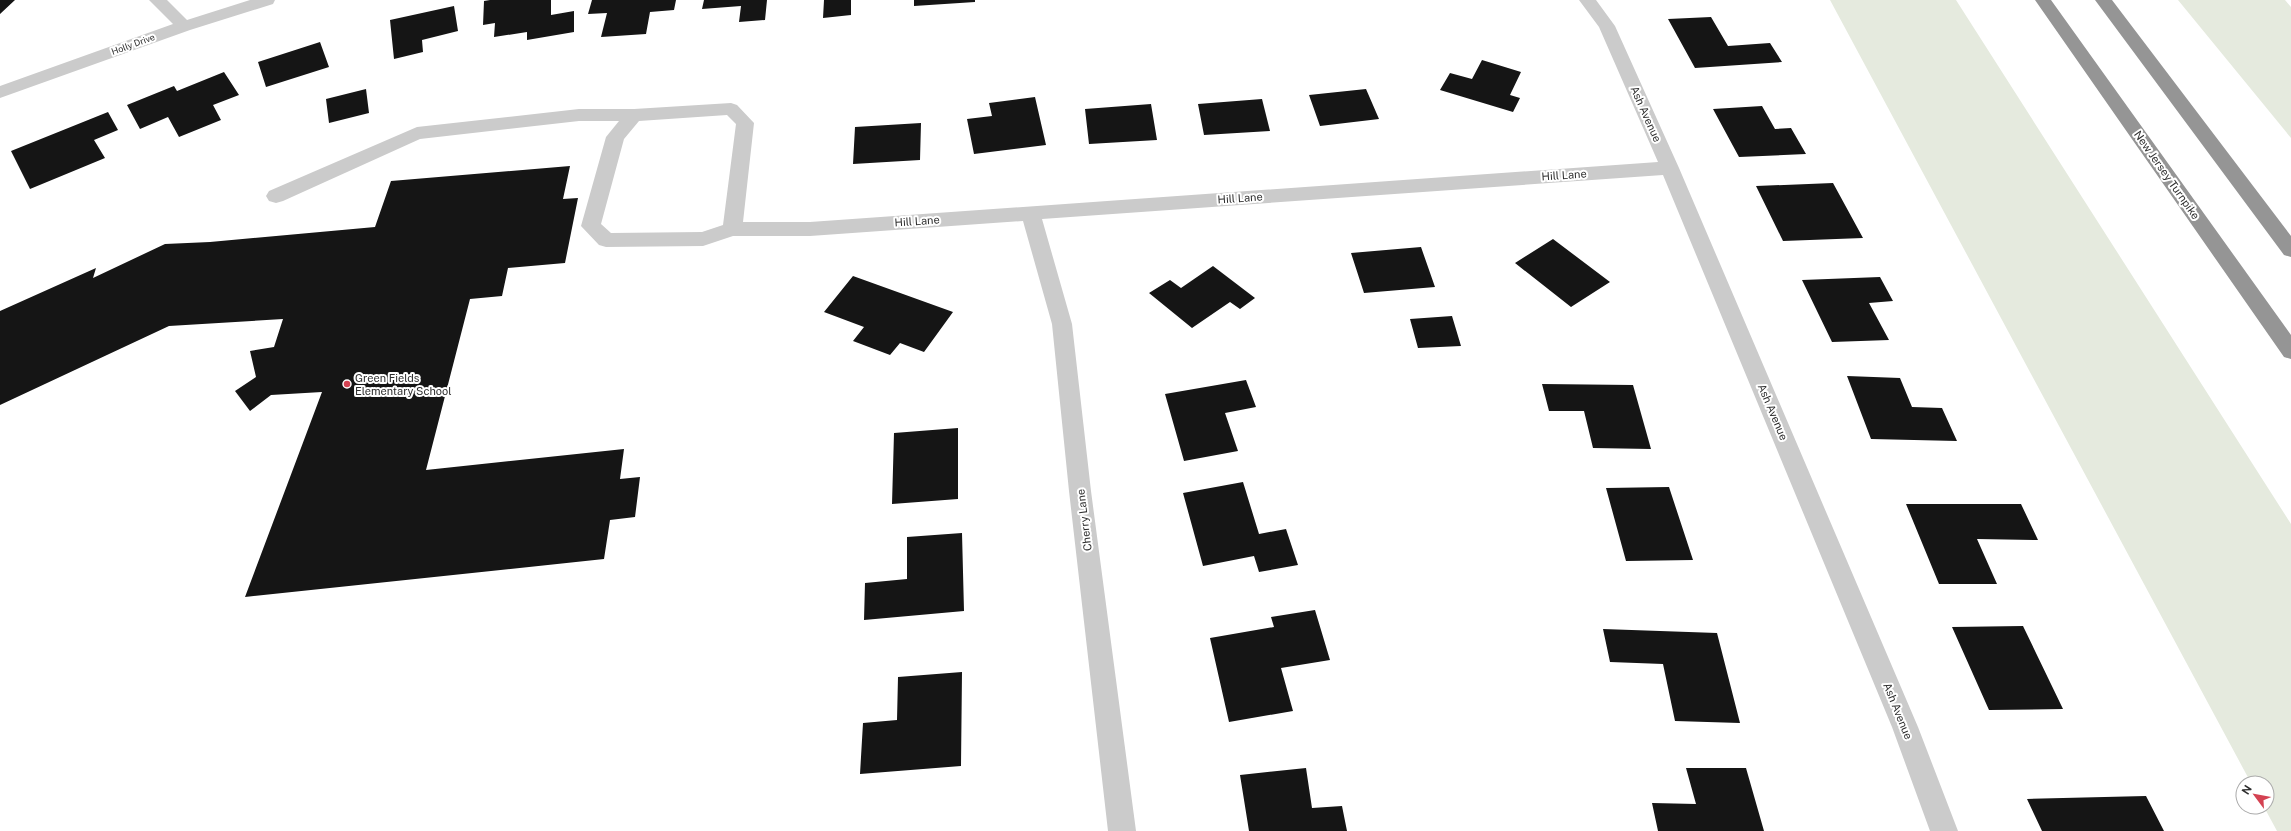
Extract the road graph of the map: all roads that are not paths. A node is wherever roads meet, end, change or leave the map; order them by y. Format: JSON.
{"nodes":[{"id":1,"x":157,"y":0,"type":"edge"},
{"id":2,"x":267,"y":0,"type":"edge"},
{"id":3,"x":1587,"y":0,"type":"edge"},
{"id":4,"x":2043,"y":0,"type":"edge"},
{"id":5,"x":2103,"y":0,"type":"edge"},
{"id":6,"x":184,"y":26,"type":"junction"},
{"id":7,"x":0,"y":92,"type":"edge"},
{"id":8,"x":634,"y":115,"type":"junction"},
{"id":9,"x":1670,"y":168,"type":"junction"},
{"id":10,"x":276,"y":196,"type":"dead end"},
{"id":11,"x":1030,"y":213,"type":"junction"},
{"id":12,"x":732,"y":229,"type":"junction"},
{"id":13,"x":2291,"y":250,"type":"edge"},
{"id":14,"x":2291,"y":351,"type":"edge"},
{"id":15,"x":1122,"y":831,"type":"edge"},
{"id":16,"x":1944,"y":831,"type":"edge"}],
"edges":[{"from":1,"to":6,"type":"street"},
{"from":2,"to":6,"type":"street","name":"Holly Drive"},
{"from":3,"to":9,"type":"street","name":"Ash Avenue"},
{"from":4,"to":14,"type":"highway","name":"New Jersey Turnpike"},
{"from":5,"to":13,"type":"highway"},
{"from":6,"to":7,"type":"street","name":"Holly Drive"},
{"from":8,"to":10,"type":"street"},
{"from":8,"to":12,"type":"street"},
{"from":8,"to":12,"type":"street","name":"Hill Lane"},
{"from":9,"to":11,"type":"street","name":"Hill Lane"},
{"from":9,"to":16,"type":"street","name":"Ash Avenue"},
{"from":11,"to":12,"type":"street","name":"Hill Lane"},
{"from":11,"to":15,"type":"street","name":"Cherry Lane"}]}
